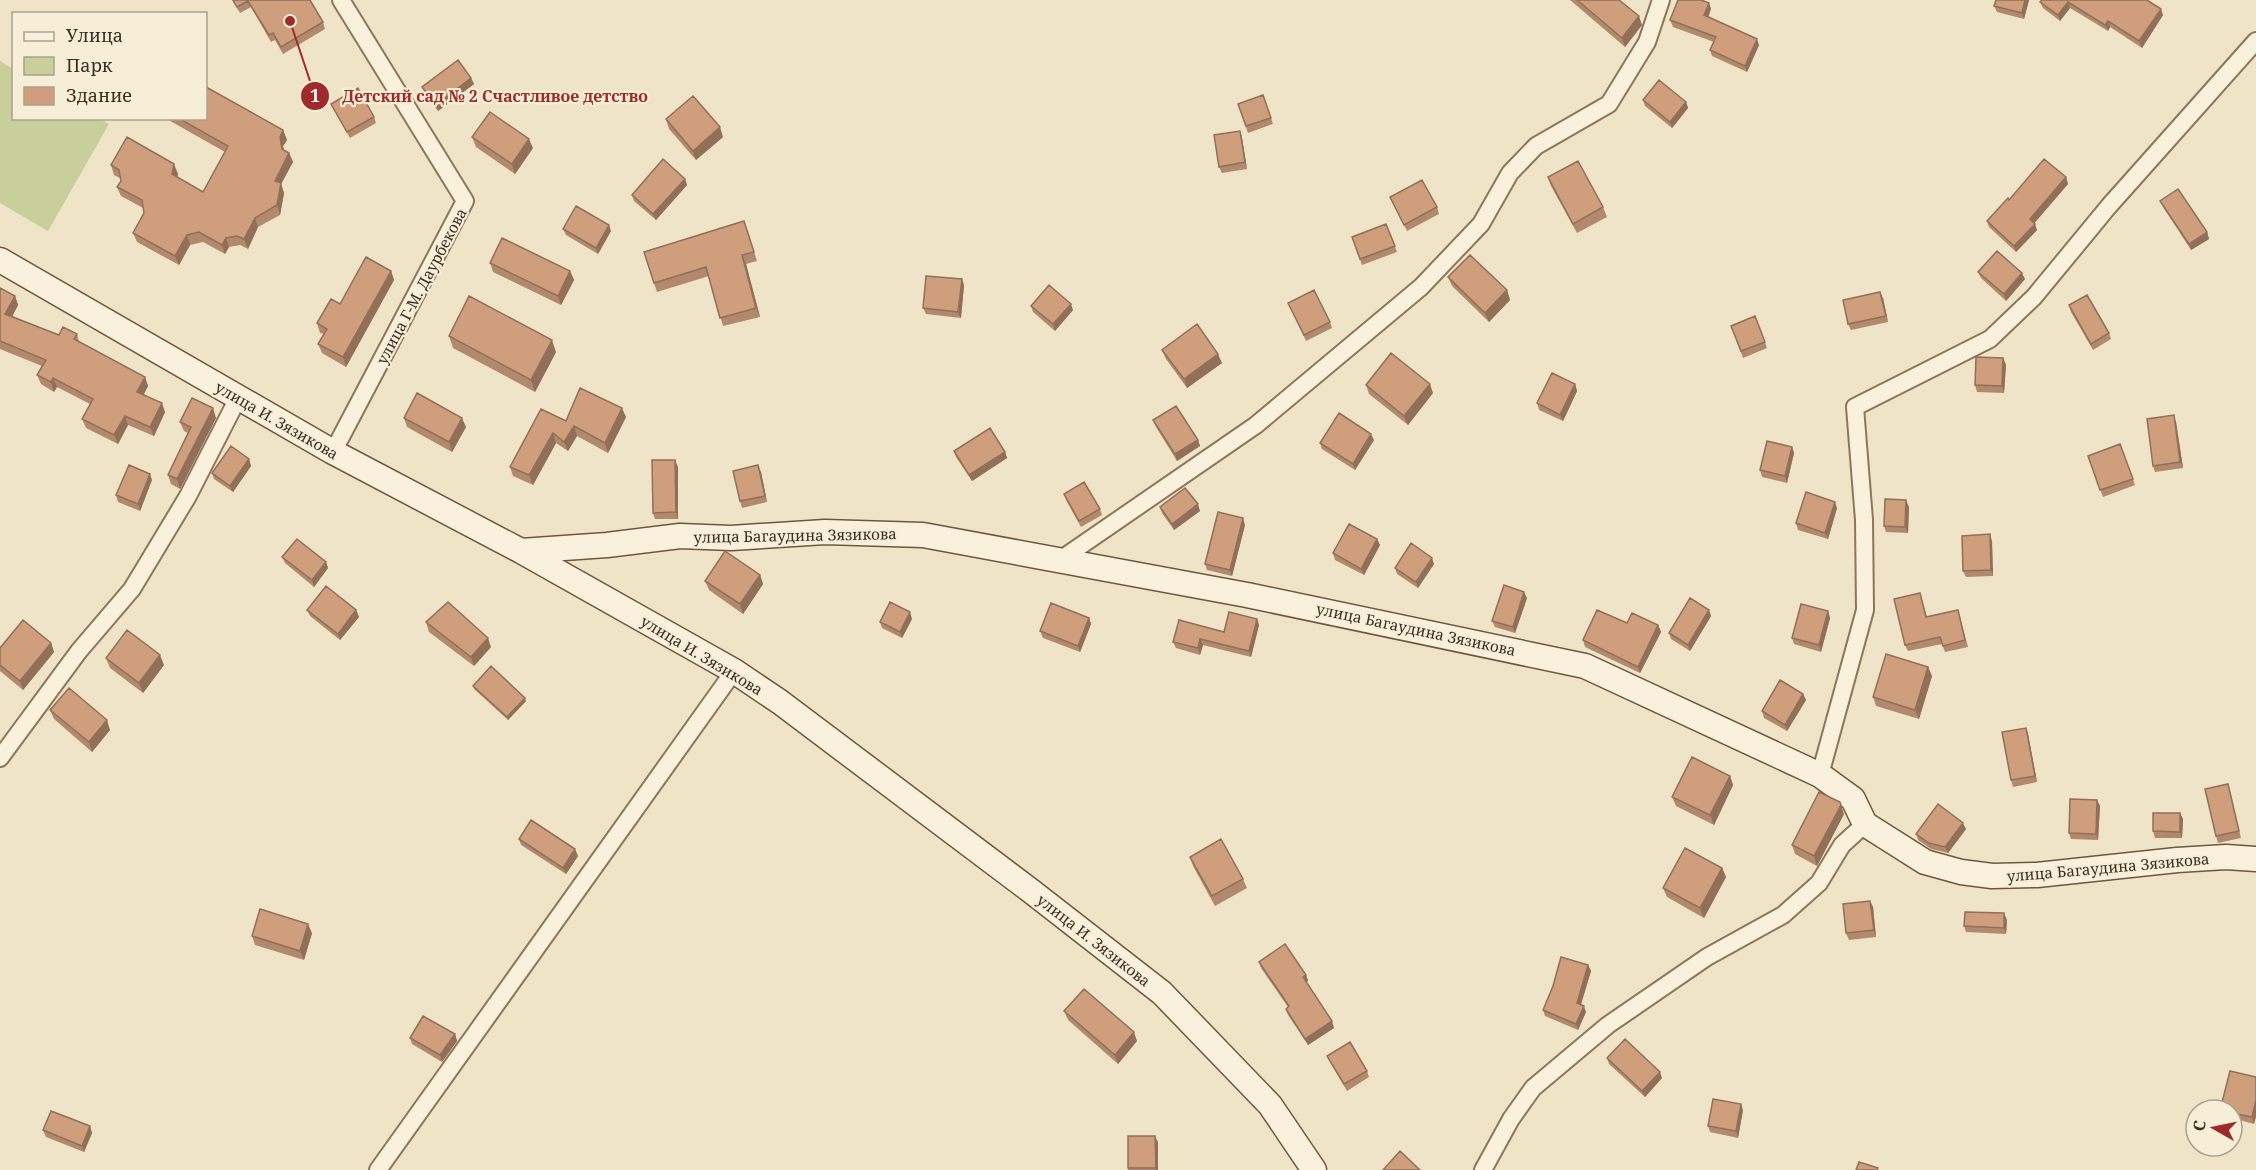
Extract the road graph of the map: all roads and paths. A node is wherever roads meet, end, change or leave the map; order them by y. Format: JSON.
{"nodes":[{"id":1,"x":341,"y":0,"type":"edge"},
{"id":2,"x":1661,"y":0,"type":"edge"},
{"id":3,"x":2256,"y":41,"type":"edge"},
{"id":4,"x":0,"y":260,"type":"edge"},
{"id":5,"x":238,"y":398,"type":"junction"},
{"id":6,"x":333,"y":452,"type":"junction"},
{"id":7,"x":521,"y":551,"type":"junction"},
{"id":8,"x":1060,"y":560,"type":"junction"},
{"id":9,"x":734,"y":671,"type":"junction"},
{"id":10,"x":0,"y":758,"type":"edge"},
{"id":11,"x":1820,"y":775,"type":"junction"},
{"id":12,"x":1865,"y":824,"type":"junction"},
{"id":13,"x":2256,"y":859,"type":"edge"},
{"id":14,"x":378,"y":1170,"type":"edge"},
{"id":15,"x":1314,"y":1170,"type":"edge"},
{"id":16,"x":1483,"y":1170,"type":"edge"}],
"edges":[{"from":1,"to":6,"type":"street","name":"улица Г-М. Даурбекова"},
{"from":2,"to":8,"type":"street"},
{"from":3,"to":11,"type":"street"},
{"from":4,"to":5,"type":"street","name":"улица И. Зязикова"},
{"from":5,"to":6,"type":"street","name":"улица И. Зязикова"},
{"from":5,"to":10,"type":"street"},
{"from":6,"to":7,"type":"street","name":"улица И. Зязикова"},
{"from":7,"to":8,"type":"street","name":"улица Багаудина Зязикова"},
{"from":7,"to":9,"type":"street","name":"улица И. Зязикова"},
{"from":8,"to":11,"type":"street","name":"улица Багаудина Зязикова"},
{"from":9,"to":14,"type":"street"},
{"from":9,"to":15,"type":"street","name":"улица И. Зязикова"},
{"from":11,"to":12,"type":"street","name":"улица Багаудина Зязикова"},
{"from":12,"to":13,"type":"street","name":"улица Багаудина Зязикова"},
{"from":12,"to":16,"type":"street"}]}
